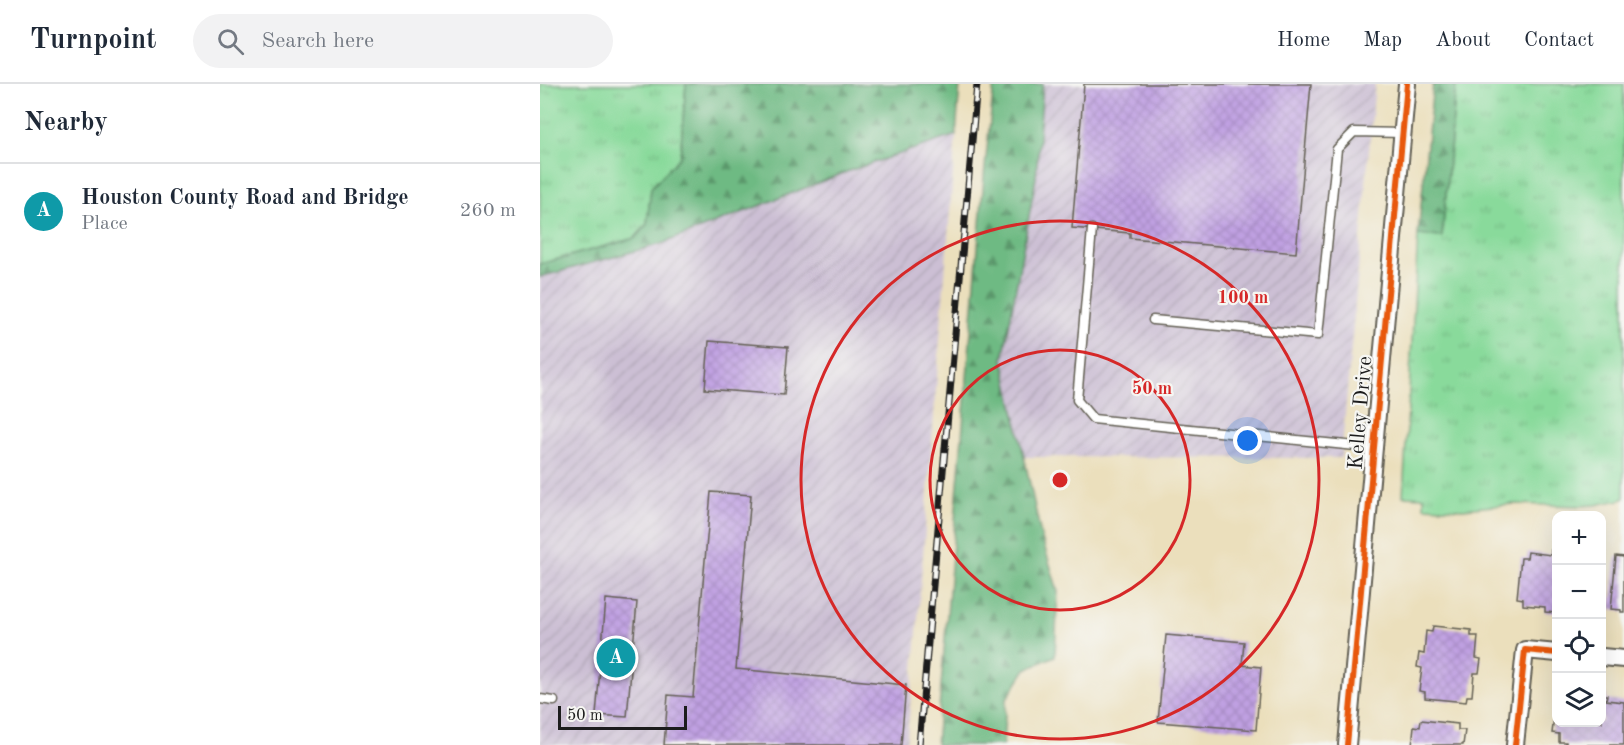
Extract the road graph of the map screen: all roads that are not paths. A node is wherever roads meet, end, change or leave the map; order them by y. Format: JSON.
{"nodes":[{"id":1,"x":1407,"y":84,"type":"edge"},
{"id":2,"x":1403,"y":133,"type":"junction"},
{"id":3,"x":1092,"y":229,"type":"dead end"},
{"id":4,"x":1153,"y":320,"type":"dead end"},
{"id":5,"x":1375,"y":448,"type":"junction"},
{"id":6,"x":1552,"y":653,"type":"edge"},
{"id":7,"x":1606,"y":657,"type":"edge"},
{"id":8,"x":1624,"y":659,"type":"edge"},
{"id":9,"x":540,"y":699,"type":"edge"},
{"id":10,"x":554,"y":701,"type":"dead end"},
{"id":11,"x":1347,"y":745,"type":"edge"},
{"id":12,"x":1515,"y":745,"type":"edge"}],
"edges":[{"from":1,"to":2,"type":"street","name":"Kelley Drive"},
{"from":2,"to":4,"type":"lane"},
{"from":2,"to":5,"type":"street","name":"Kelley Drive"},
{"from":3,"to":5,"type":"lane"},
{"from":5,"to":11,"type":"street","name":"Kelley Drive"},
{"from":6,"to":12,"type":"street"},
{"from":7,"to":8,"type":"street"},
{"from":9,"to":10,"type":"lane"}]}
